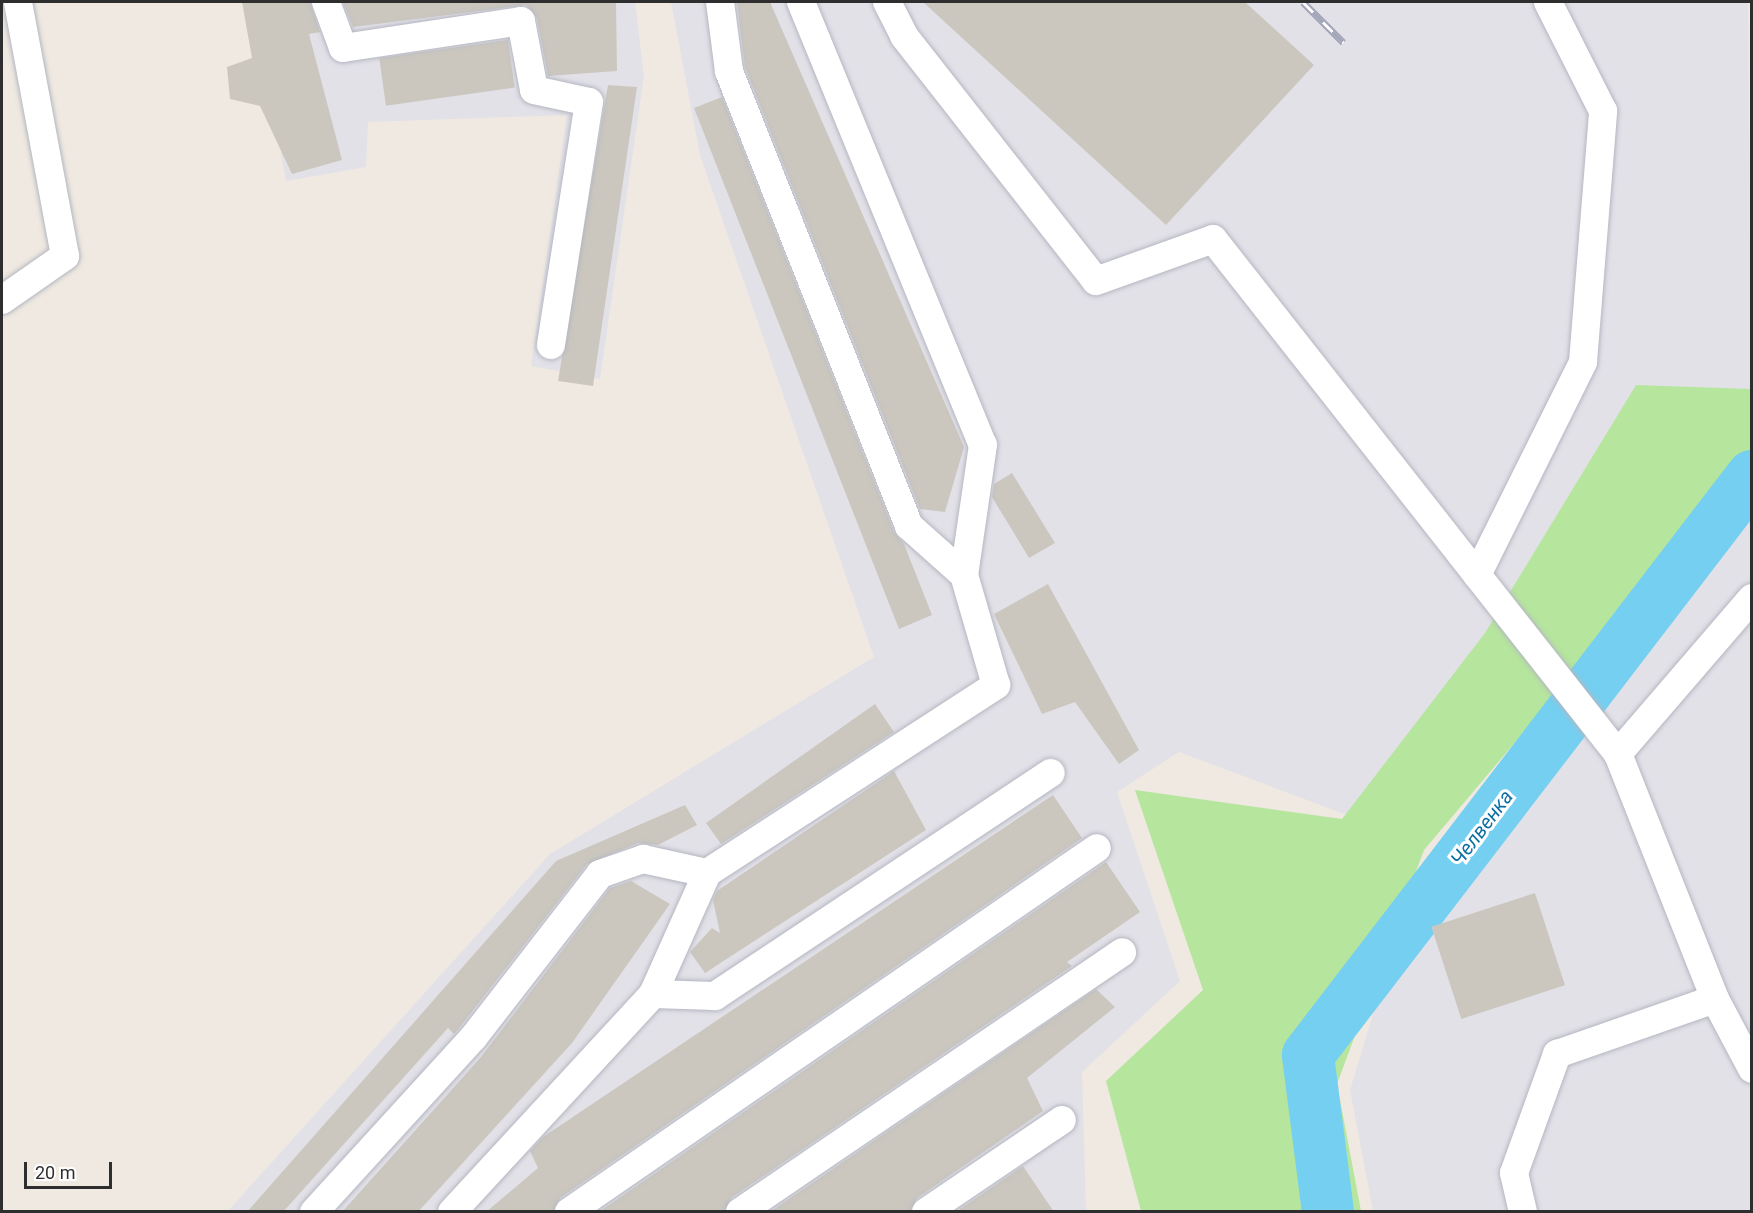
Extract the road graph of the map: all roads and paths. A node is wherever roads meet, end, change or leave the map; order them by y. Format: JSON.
{"nodes":[{"id":1,"x":18,"y":2,"type":"edge"},
{"id":2,"x":326,"y":2,"type":"edge"},
{"id":3,"x":720,"y":2,"type":"edge"},
{"id":4,"x":801,"y":2,"type":"edge"},
{"id":5,"x":887,"y":2,"type":"edge"},
{"id":6,"x":1548,"y":2,"type":"edge"},
{"id":7,"x":2,"y":300,"type":"edge"},
{"id":8,"x":551,"y":345,"type":"dead end"},
{"id":9,"x":963,"y":575,"type":"junction"},
{"id":10,"x":1477,"y":575,"type":"junction"},
{"id":11,"x":1752,"y":598,"type":"edge"},
{"id":12,"x":1617,"y":754,"type":"junction"},
{"id":13,"x":1051,"y":773,"type":"dead end"},
{"id":14,"x":1097,"y":848,"type":"dead end"},
{"id":15,"x":707,"y":873,"type":"junction"},
{"id":16,"x":1122,"y":952,"type":"dead end"},
{"id":17,"x":653,"y":994,"type":"junction"},
{"id":18,"x":1715,"y":999,"type":"junction"},
{"id":19,"x":1752,"y":1069,"type":"edge"},
{"id":20,"x":1062,"y":1120,"type":"dead end"},
{"id":21,"x":314,"y":1212,"type":"edge"},
{"id":22,"x":452,"y":1212,"type":"edge"},
{"id":23,"x":569,"y":1212,"type":"edge"},
{"id":24,"x":740,"y":1212,"type":"edge"},
{"id":25,"x":926,"y":1212,"type":"edge"},
{"id":26,"x":1522,"y":1212,"type":"edge"}],
"edges":[{"from":1,"to":7,"type":"lane"},
{"from":2,"to":8,"type":"lane"},
{"from":3,"to":9,"type":"lane"},
{"from":4,"to":9,"type":"lane"},
{"from":5,"to":10,"type":"lane"},
{"from":6,"to":10,"type":"lane"},
{"from":9,"to":15,"type":"lane"},
{"from":10,"to":12,"type":"lane"},
{"from":11,"to":12,"type":"lane"},
{"from":12,"to":18,"type":"lane"},
{"from":13,"to":17,"type":"lane"},
{"from":14,"to":23,"type":"lane"},
{"from":15,"to":17,"type":"lane"},
{"from":15,"to":21,"type":"lane"},
{"from":16,"to":24,"type":"lane"},
{"from":17,"to":22,"type":"lane"},
{"from":18,"to":19,"type":"lane"},
{"from":18,"to":26,"type":"lane"},
{"from":20,"to":25,"type":"lane"}]}
